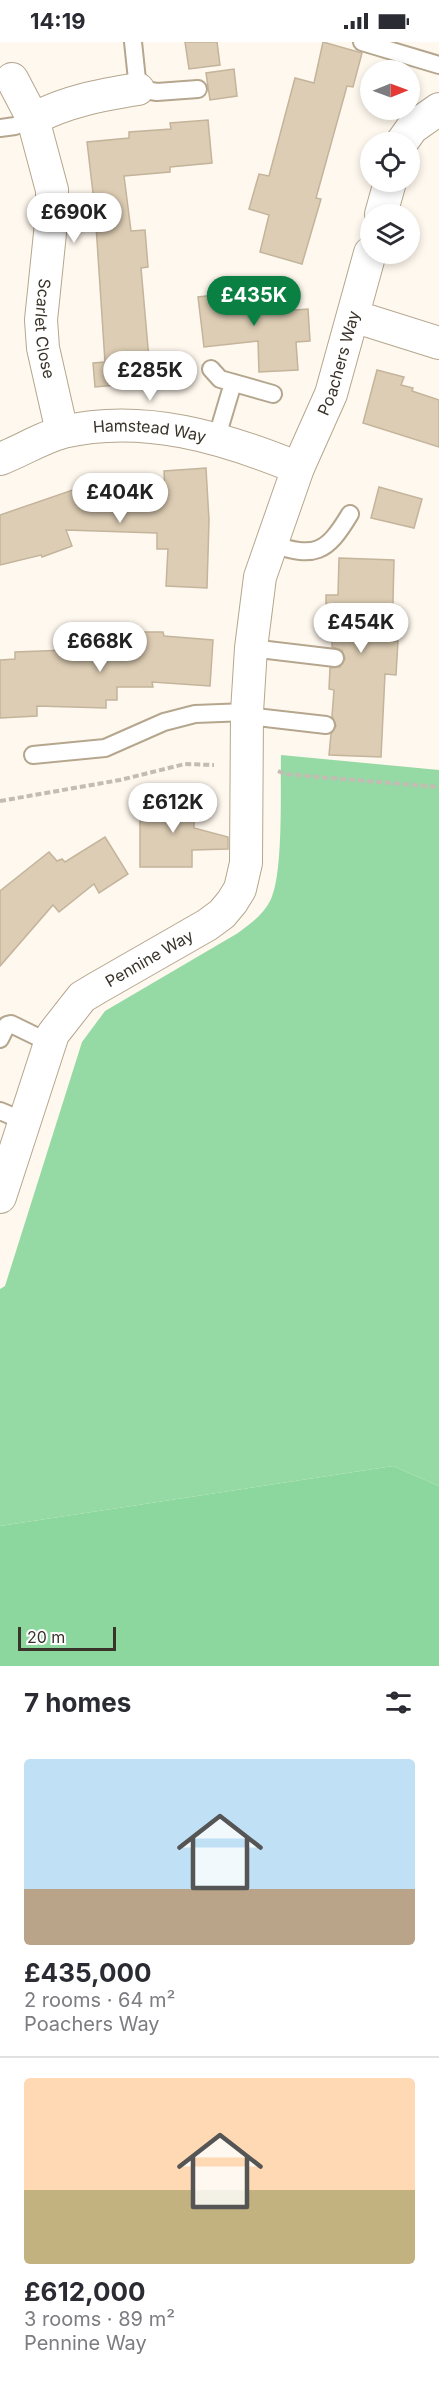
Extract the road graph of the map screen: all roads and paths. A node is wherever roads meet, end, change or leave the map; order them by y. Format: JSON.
{"nodes":[{"id":1,"x":133,"y":42,"type":"edge"},
{"id":2,"x":363,"y":42,"type":"edge"},
{"id":3,"x":439,"y":65,"type":"edge"},
{"id":4,"x":12,"y":78,"type":"dead end"},
{"id":5,"x":138,"y":89,"type":"junction"},
{"id":6,"x":198,"y":89,"type":"dead end"},
{"id":7,"x":439,"y":109,"type":"edge"},
{"id":8,"x":33,"y":119,"type":"junction"},
{"id":9,"x":0,"y":128,"type":"edge"},
{"id":10,"x":409,"y":132,"type":"edge"},
{"id":11,"x":367,"y":264,"type":"edge"},
{"id":12,"x":353,"y":316,"type":"junction"},
{"id":13,"x":439,"y":343,"type":"edge"},
{"id":14,"x":211,"y":369,"type":"dead end"},
{"id":15,"x":233,"y":383,"type":"junction"},
{"id":16,"x":273,"y":394,"type":"dead end"},
{"id":17,"x":62,"y":432,"type":"junction"},
{"id":18,"x":216,"y":440,"type":"junction"},
{"id":19,"x":0,"y":459,"type":"edge"},
{"id":20,"x":298,"y":468,"type":"junction"},
{"id":21,"x":350,"y":514,"type":"dead end"},
{"id":22,"x":271,"y":544,"type":"junction"},
{"id":23,"x":251,"y":648,"type":"junction"},
{"id":24,"x":335,"y":658,"type":"dead end"},
{"id":25,"x":247,"y":714,"type":"junction"},
{"id":26,"x":326,"y":725,"type":"dead end"},
{"id":27,"x":33,"y":755,"type":"dead end"},
{"id":28,"x":0,"y":1039,"type":"edge"},
{"id":29,"x":50,"y":1043,"type":"junction"},
{"id":30,"x":12,"y":1116,"type":"edge"},
{"id":31,"x":0,"y":1197,"type":"edge"}],
"edges":[{"from":1,"to":5,"type":"lane"},
{"from":2,"to":3,"type":"lane"},
{"from":4,"to":8,"type":"street","name":"Scarlet Close"},
{"from":5,"to":6,"type":"lane"},
{"from":5,"to":8,"type":"street"},
{"from":7,"to":10,"type":"street"},
{"from":8,"to":9,"type":"lane"},
{"from":8,"to":17,"type":"street","name":"Scarlet Close"},
{"from":11,"to":12,"type":"street","name":"Poachers Way"},
{"from":12,"to":13,"type":"street"},
{"from":12,"to":20,"type":"street","name":"Poachers Way"},
{"from":14,"to":15,"type":"lane"},
{"from":15,"to":16,"type":"lane"},
{"from":15,"to":18,"type":"lane"},
{"from":17,"to":18,"type":"street","name":"Hamstead Way"},
{"from":17,"to":19,"type":"street","name":"Hamstead Way"},
{"from":18,"to":20,"type":"street","name":"Hamstead Way"},
{"from":20,"to":22,"type":"street","name":"Pennine Way"},
{"from":21,"to":22,"type":"lane"},
{"from":22,"to":23,"type":"street","name":"Pennine Way"},
{"from":23,"to":24,"type":"lane"},
{"from":23,"to":25,"type":"street","name":"Pennine Way"},
{"from":25,"to":26,"type":"lane"},
{"from":25,"to":27,"type":"lane"},
{"from":25,"to":29,"type":"street","name":"Pennine Way"},
{"from":28,"to":29,"type":"lane"},
{"from":29,"to":30,"type":"street","name":"Pennine Way"},
{"from":30,"to":31,"type":"street","name":"Pennine Way"}]}
